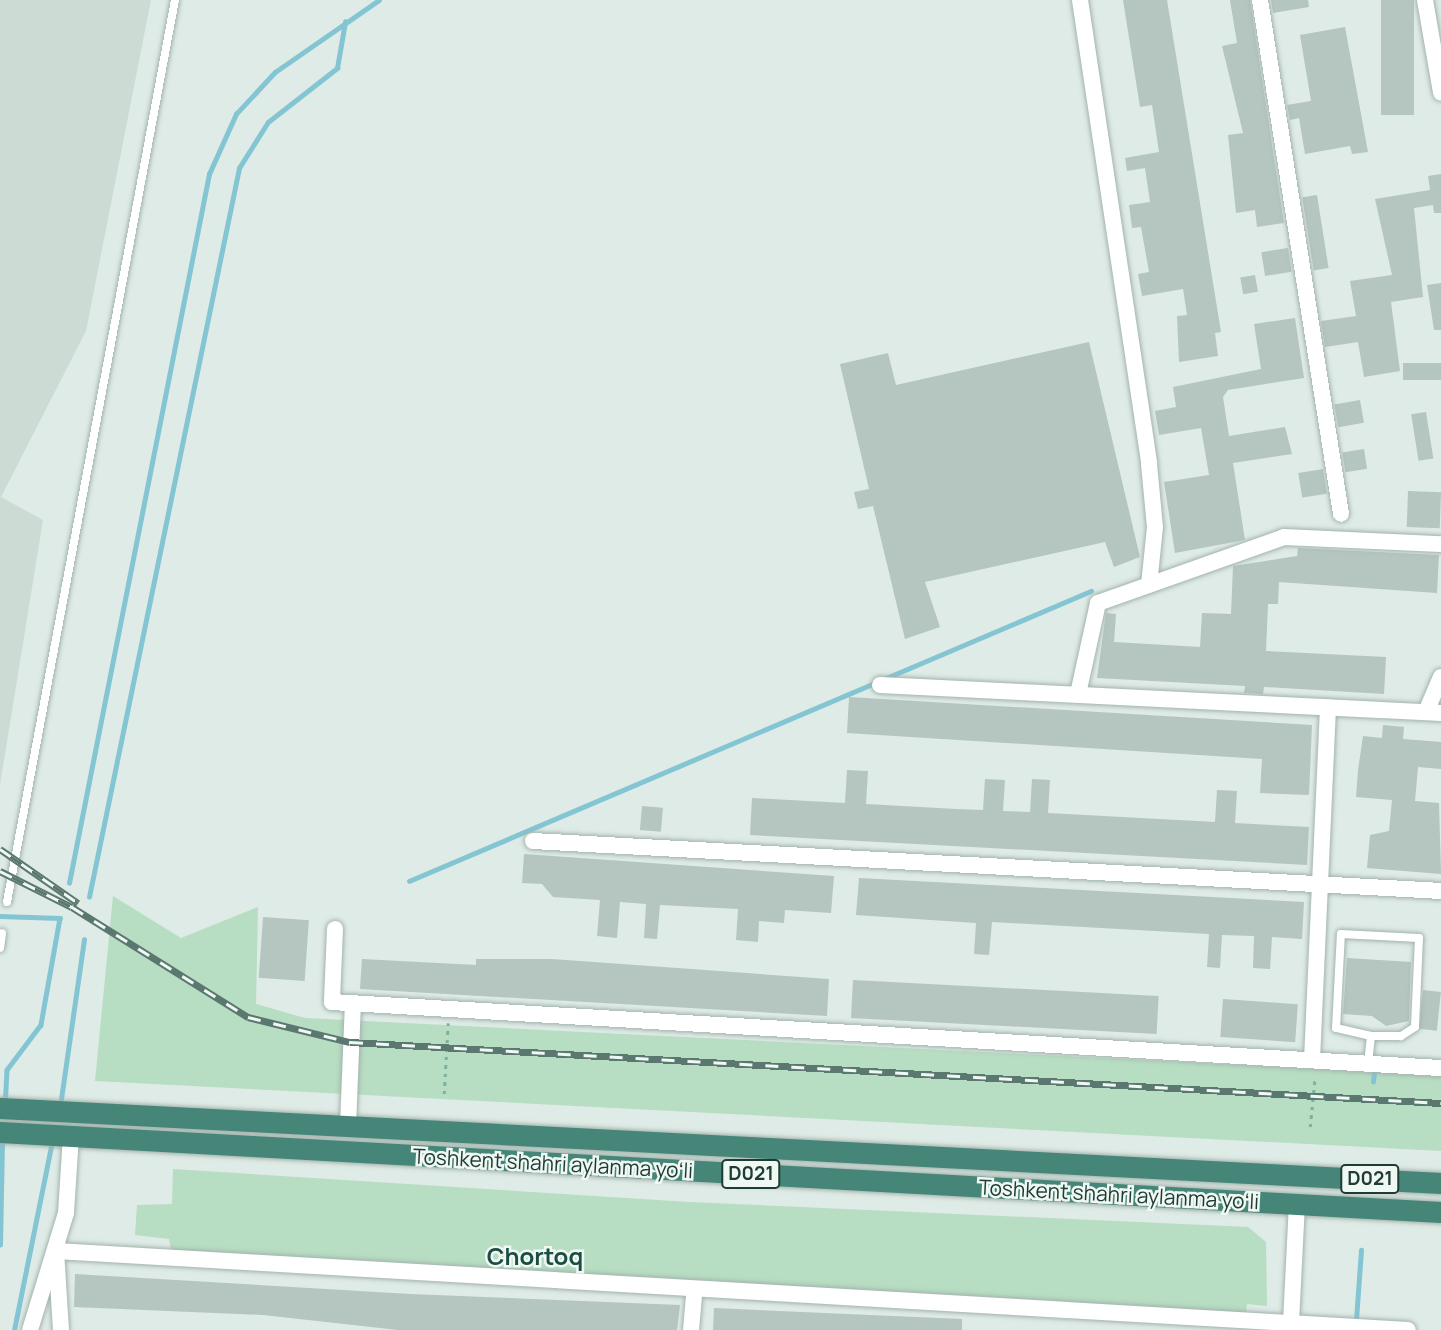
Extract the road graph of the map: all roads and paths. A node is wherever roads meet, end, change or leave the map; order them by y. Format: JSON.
{"nodes":[{"id":1,"x":175,"y":0,"type":"edge"},
{"id":2,"x":1080,"y":0,"type":"edge"},
{"id":3,"x":1260,"y":0,"type":"edge"},
{"id":4,"x":1425,"y":0,"type":"edge"},
{"id":5,"x":1441,"y":93,"type":"edge"},
{"id":6,"x":1341,"y":514,"type":"dead end"},
{"id":7,"x":1441,"y":544,"type":"edge"},
{"id":8,"x":1149,"y":584,"type":"junction"},
{"id":9,"x":1441,"y":677,"type":"edge"},
{"id":10,"x":880,"y":685,"type":"dead end"},
{"id":11,"x":1078,"y":694,"type":"junction"},
{"id":12,"x":1328,"y":707,"type":"junction"},
{"id":13,"x":1434,"y":713,"type":"edge"},
{"id":14,"x":533,"y":841,"type":"dead end"},
{"id":15,"x":1323,"y":883,"type":"junction"},
{"id":16,"x":1441,"y":891,"type":"edge"},
{"id":17,"x":6,"y":902,"type":"dead end"},
{"id":18,"x":335,"y":929,"type":"dead end"},
{"id":19,"x":2,"y":933,"type":"dead end"},
{"id":20,"x":0,"y":948,"type":"edge"},
{"id":21,"x":353,"y":1003,"type":"junction"},
{"id":22,"x":449,"y":1009,"type":"junction"},
{"id":23,"x":1371,"y":1036,"type":"junction"},
{"id":24,"x":1314,"y":1060,"type":"junction"},
{"id":25,"x":1368,"y":1063,"type":"junction"},
{"id":26,"x":1441,"y":1068,"type":"edge"},
{"id":27,"x":444,"y":1094,"type":"dead end"},
{"id":28,"x":0,"y":1108,"type":"edge"},
{"id":29,"x":348,"y":1126,"type":"junction"},
{"id":30,"x":1310,"y":1127,"type":"dead end"},
{"id":31,"x":0,"y":1132,"type":"edge"},
{"id":32,"x":66,"y":1136,"type":"junction"},
{"id":33,"x":1298,"y":1175,"type":"junction"},
{"id":34,"x":1441,"y":1183,"type":"edge"},
{"id":35,"x":1297,"y":1204,"type":"junction"},
{"id":36,"x":1441,"y":1212,"type":"edge"},
{"id":37,"x":56,"y":1251,"type":"junction"},
{"id":38,"x":694,"y":1292,"type":"junction"},
{"id":39,"x":1292,"y":1322,"type":"junction"},
{"id":40,"x":1325,"y":1327,"type":"edge"},
{"id":41,"x":30,"y":1330,"type":"edge"},
{"id":42,"x":61,"y":1330,"type":"edge"},
{"id":43,"x":691,"y":1330,"type":"edge"},
{"id":44,"x":1395,"y":1330,"type":"edge"},
{"id":45,"x":1408,"y":1330,"type":"edge"}],
"edges":[{"from":1,"to":17,"type":"lane"},
{"from":2,"to":8,"type":"street"},
{"from":3,"to":6,"type":"street"},
{"from":4,"to":5,"type":"street"},
{"from":7,"to":8,"type":"street"},
{"from":8,"to":11,"type":"street"},
{"from":9,"to":13,"type":"street"},
{"from":10,"to":11,"type":"street"},
{"from":11,"to":12,"type":"street"},
{"from":12,"to":13,"type":"street"},
{"from":12,"to":15,"type":"street"},
{"from":14,"to":15,"type":"street"},
{"from":15,"to":16,"type":"street"},
{"from":15,"to":24,"type":"street"},
{"from":18,"to":21,"type":"street"},
{"from":19,"to":20,"type":"lane"},
{"from":21,"to":22,"type":"street"},
{"from":21,"to":29,"type":"street"},
{"from":22,"to":24,"type":"street"},
{"from":22,"to":27,"type":"path"},
{"from":23,"to":23,"type":"lane"},
{"from":23,"to":25,"type":"lane"},
{"from":24,"to":25,"type":"street"},
{"from":24,"to":30,"type":"path"},
{"from":25,"to":26,"type":"street"},
{"from":28,"to":29,"type":"highway","name":"Toshkent shahri aylanma yoʻli","number":"D021"},
{"from":29,"to":33,"type":"highway","name":"Toshkent shahri aylanma yoʻli","number":"D021"},
{"from":31,"to":32,"type":"highway","name":"Toshkent shahri aylanma yoʻli","number":"D021"},
{"from":32,"to":35,"type":"highway","name":"Toshkent shahri aylanma yoʻli","number":"D021"},
{"from":32,"to":37,"type":"street"},
{"from":33,"to":34,"type":"highway","name":"Toshkent shahri aylanma yoʻli","number":"D021"},
{"from":33,"to":35,"type":"highway"},
{"from":35,"to":36,"type":"highway","name":"Toshkent shahri aylanma yoʻli","number":"D021"},
{"from":35,"to":39,"type":"street"},
{"from":37,"to":38,"type":"street"},
{"from":37,"to":41,"type":"street"},
{"from":37,"to":42,"type":"street"},
{"from":38,"to":39,"type":"street"},
{"from":38,"to":43,"type":"street"},
{"from":39,"to":40,"type":"street"},
{"from":40,"to":44,"type":"street"},
{"from":44,"to":45,"type":"street"}]}
